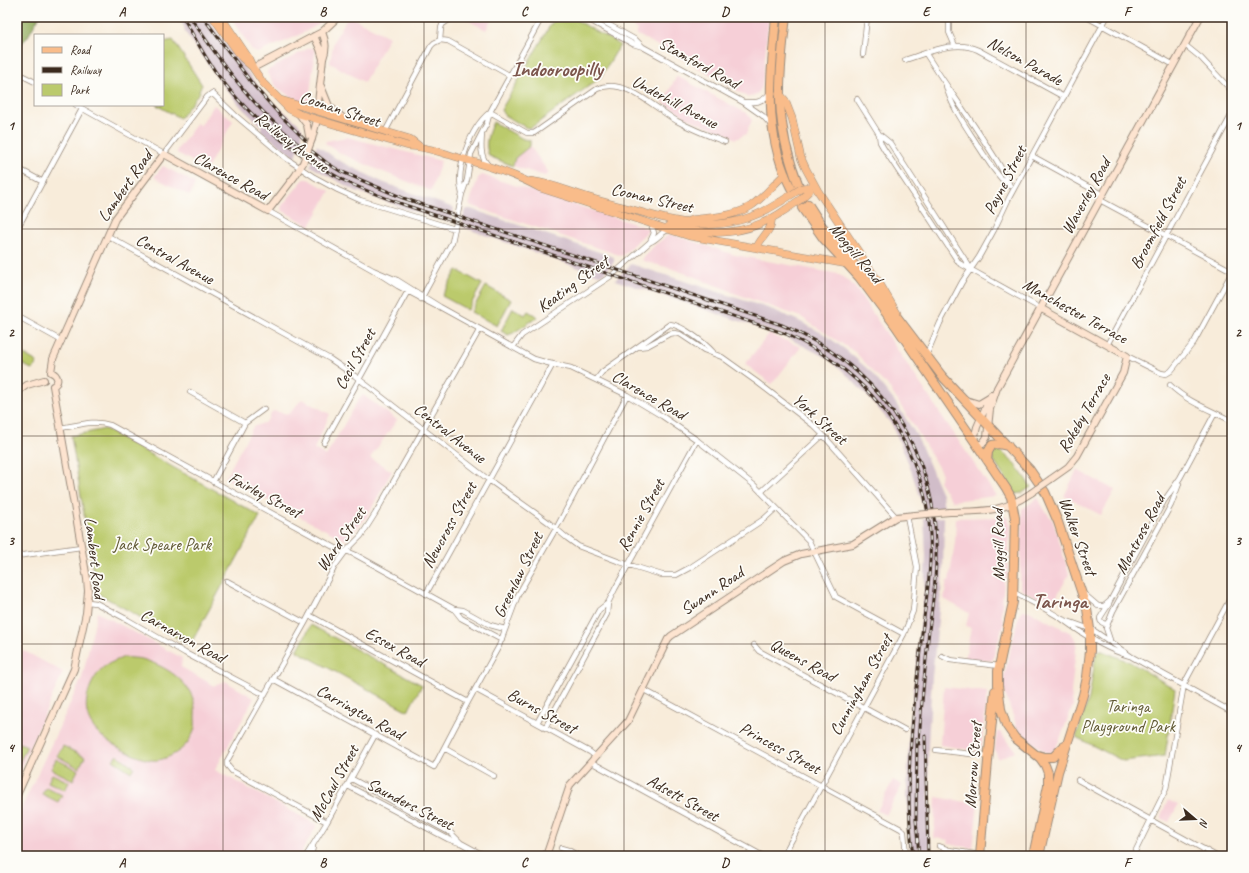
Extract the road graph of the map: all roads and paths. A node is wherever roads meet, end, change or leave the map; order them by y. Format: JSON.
{"nodes":[{"id":1,"x":213,"y":17,"type":"edge"},
{"id":2,"x":221,"y":17,"type":"edge"},
{"id":3,"x":338,"y":17,"type":"edge"},
{"id":4,"x":445,"y":17,"type":"edge"},
{"id":5,"x":453,"y":17,"type":"edge"},
{"id":6,"x":542,"y":17,"type":"edge"},
{"id":7,"x":584,"y":17,"type":"edge"},
{"id":8,"x":596,"y":17,"type":"edge"},
{"id":9,"x":776,"y":17,"type":"edge"},
{"id":10,"x":786,"y":17,"type":"edge"},
{"id":11,"x":867,"y":17,"type":"edge"},
{"id":12,"x":949,"y":17,"type":"edge"},
{"id":13,"x":1087,"y":17,"type":"edge"},
{"id":14,"x":1107,"y":17,"type":"edge"},
{"id":15,"x":1200,"y":17,"type":"edge"},
{"id":16,"x":443,"y":24,"type":"junction"},
{"id":17,"x":1102,"y":25,"type":"junction"},
{"id":18,"x":322,"y":32,"type":"junction"},
{"id":19,"x":314,"y":36,"type":"junction"},
{"id":20,"x":440,"y":40,"type":"junction"},
{"id":21,"x":1185,"y":45,"type":"junction"},
{"id":22,"x":955,"y":46,"type":"junction"},
{"id":23,"x":643,"y":47,"type":"junction"},
{"id":24,"x":863,"y":54,"type":"dead end"},
{"id":25,"x":926,"y":54,"type":"junction"},
{"id":26,"x":323,"y":59,"type":"junction"},
{"id":27,"x":905,"y":60,"type":"dead end"},
{"id":28,"x":1174,"y":64,"type":"junction"},
{"id":29,"x":253,"y":68,"type":"junction"},
{"id":30,"x":19,"y":74,"type":"dead end"},
{"id":31,"x":509,"y":76,"type":"junction"},
{"id":32,"x":34,"y":82,"type":"edge"},
{"id":33,"x":320,"y":82,"type":"junction"},
{"id":34,"x":946,"y":85,"type":"junction"},
{"id":35,"x":1232,"y":91,"type":"edge"},
{"id":36,"x":212,"y":93,"type":"joint"},
{"id":37,"x":770,"y":93,"type":"junction"},
{"id":38,"x":779,"y":93,"type":"junction"},
{"id":39,"x":1064,"y":97,"type":"junction"},
{"id":40,"x":278,"y":98,"type":"junction"},
{"id":41,"x":857,"y":99,"type":"dead end"},
{"id":42,"x":743,"y":102,"type":"junction"},
{"id":43,"x":78,"y":106,"type":"edge"},
{"id":44,"x":82,"y":109,"type":"junction"},
{"id":45,"x":318,"y":111,"type":"junction"},
{"id":46,"x":490,"y":112,"type":"junction"},
{"id":47,"x":299,"y":114,"type":"junction"},
{"id":48,"x":1232,"y":114,"type":"edge"},
{"id":49,"x":317,"y":120,"type":"junction"},
{"id":50,"x":346,"y":120,"type":"junction"},
{"id":51,"x":772,"y":126,"type":"junction"},
{"id":52,"x":485,"y":127,"type":"junction"},
{"id":53,"x":385,"y":132,"type":"junction"},
{"id":54,"x":879,"y":134,"type":"junction"},
{"id":55,"x":310,"y":138,"type":"junction"},
{"id":56,"x":724,"y":142,"type":"dead end"},
{"id":57,"x":419,"y":146,"type":"junction"},
{"id":58,"x":164,"y":154,"type":"junction"},
{"id":59,"x":1032,"y":156,"type":"junction"},
{"id":60,"x":467,"y":160,"type":"junction"},
{"id":61,"x":302,"y":165,"type":"junction"},
{"id":62,"x":17,"y":168,"type":"edge"},
{"id":63,"x":493,"y":168,"type":"junction"},
{"id":64,"x":786,"y":174,"type":"junction"},
{"id":65,"x":527,"y":181,"type":"junction"},
{"id":66,"x":43,"y":182,"type":"junction"},
{"id":67,"x":1011,"y":188,"type":"junction"},
{"id":68,"x":812,"y":189,"type":"junction"},
{"id":69,"x":1101,"y":197,"type":"junction"},
{"id":70,"x":611,"y":210,"type":"junction"},
{"id":71,"x":268,"y":211,"type":"junction"},
{"id":72,"x":754,"y":216,"type":"junction"},
{"id":73,"x":771,"y":218,"type":"junction"},
{"id":74,"x":684,"y":223,"type":"junction"},
{"id":75,"x":651,"y":224,"type":"junction"},
{"id":76,"x":17,"y":229,"type":"edge"},
{"id":77,"x":455,"y":229,"type":"junction"},
{"id":78,"x":669,"y":230,"type":"junction"},
{"id":79,"x":108,"y":236,"type":"junction"},
{"id":80,"x":1166,"y":236,"type":"junction"},
{"id":81,"x":650,"y":242,"type":"junction"},
{"id":82,"x":757,"y":247,"type":"junction"},
{"id":83,"x":847,"y":264,"type":"junction"},
{"id":84,"x":971,"y":269,"type":"junction"},
{"id":85,"x":1232,"y":272,"type":"edge"},
{"id":86,"x":408,"y":289,"type":"junction"},
{"id":87,"x":422,"y":297,"type":"junction"},
{"id":88,"x":1040,"y":308,"type":"junction"},
{"id":89,"x":17,"y":316,"type":"edge"},
{"id":90,"x":903,"y":325,"type":"junction"},
{"id":91,"x":480,"y":329,"type":"junction"},
{"id":92,"x":62,"y":341,"type":"junction"},
{"id":93,"x":1107,"y":345,"type":"junction"},
{"id":94,"x":513,"y":347,"type":"junction"},
{"id":95,"x":638,"y":347,"type":"junction"},
{"id":96,"x":714,"y":353,"type":"junction"},
{"id":97,"x":926,"y":356,"type":"junction"},
{"id":98,"x":1127,"y":356,"type":"junction"},
{"id":99,"x":553,"y":364,"type":"junction"},
{"id":100,"x":51,"y":372,"type":"junction"},
{"id":101,"x":359,"y":379,"type":"junction"},
{"id":102,"x":44,"y":380,"type":"junction"},
{"id":103,"x":596,"y":380,"type":"junction"},
{"id":104,"x":1170,"y":385,"type":"dead end"},
{"id":105,"x":53,"y":386,"type":"junction"},
{"id":106,"x":997,"y":388,"type":"junction"},
{"id":107,"x":17,"y":392,"type":"edge"},
{"id":108,"x":190,"y":392,"type":"dead end"},
{"id":109,"x":627,"y":395,"type":"junction"},
{"id":110,"x":991,"y":396,"type":"junction"},
{"id":111,"x":963,"y":399,"type":"junction"},
{"id":112,"x":264,"y":409,"type":"dead end"},
{"id":113,"x":1215,"y":413,"type":"junction"},
{"id":114,"x":981,"y":417,"type":"junction"},
{"id":115,"x":1232,"y":421,"type":"edge"},
{"id":116,"x":245,"y":423,"type":"junction"},
{"id":117,"x":988,"y":425,"type":"junction"},
{"id":118,"x":60,"y":428,"type":"junction"},
{"id":119,"x":424,"y":429,"type":"junction"},
{"id":120,"x":823,"y":435,"type":"junction"},
{"id":121,"x":697,"y":440,"type":"junction"},
{"id":122,"x":976,"y":442,"type":"junction"},
{"id":123,"x":324,"y":443,"type":"dead end"},
{"id":124,"x":1009,"y":447,"type":"junction"},
{"id":125,"x":988,"y":460,"type":"junction"},
{"id":126,"x":1180,"y":478,"type":"junction"},
{"id":127,"x":489,"y":480,"type":"junction"},
{"id":128,"x":213,"y":482,"type":"junction"},
{"id":129,"x":761,"y":492,"type":"junction"},
{"id":130,"x":1013,"y":504,"type":"junction"},
{"id":131,"x":776,"y":508,"type":"junction"},
{"id":132,"x":907,"y":516,"type":"junction"},
{"id":133,"x":896,"y":517,"type":"junction"},
{"id":134,"x":556,"y":529,"type":"junction"},
{"id":135,"x":81,"y":547,"type":"junction"},
{"id":136,"x":346,"y":551,"type":"junction"},
{"id":137,"x":814,"y":552,"type":"junction"},
{"id":138,"x":17,"y":556,"type":"edge"},
{"id":139,"x":629,"y":565,"type":"junction"},
{"id":140,"x":227,"y":581,"type":"dead end"},
{"id":141,"x":1013,"y":592,"type":"junction"},
{"id":142,"x":1082,"y":592,"type":"junction"},
{"id":143,"x":426,"y":594,"type":"junction"},
{"id":144,"x":1232,"y":595,"type":"edge"},
{"id":145,"x":1112,"y":599,"type":"junction"},
{"id":146,"x":88,"y":602,"type":"junction"},
{"id":147,"x":608,"y":603,"type":"junction"},
{"id":148,"x":454,"y":609,"type":"junction"},
{"id":149,"x":309,"y":615,"type":"junction"},
{"id":150,"x":1062,"y":619,"type":"junction"},
{"id":151,"x":1108,"y":622,"type":"junction"},
{"id":152,"x":304,"y":624,"type":"junction"},
{"id":153,"x":505,"y":629,"type":"junction"},
{"id":154,"x":1090,"y":633,"type":"junction"},
{"id":155,"x":904,"y":634,"type":"junction"},
{"id":156,"x":502,"y":640,"type":"junction"},
{"id":157,"x":1112,"y":642,"type":"junction"},
{"id":158,"x":754,"y":645,"type":"dead end"},
{"id":159,"x":942,"y":656,"type":"dead end"},
{"id":160,"x":1132,"y":657,"type":"junction"},
{"id":161,"x":999,"y":666,"type":"junction"},
{"id":162,"x":998,"y":676,"type":"junction"},
{"id":163,"x":273,"y":679,"type":"junction"},
{"id":164,"x":1184,"y":686,"type":"junction"},
{"id":165,"x":475,"y":689,"type":"junction"},
{"id":166,"x":644,"y":690,"type":"junction"},
{"id":167,"x":265,"y":695,"type":"junction"},
{"id":168,"x":468,"y":702,"type":"junction"},
{"id":169,"x":864,"y":707,"type":"junction"},
{"id":170,"x":1232,"y":712,"type":"edge"},
{"id":171,"x":537,"y":723,"type":"junction"},
{"id":172,"x":545,"y":728,"type":"junction"},
{"id":173,"x":905,"y":730,"type":"dead end"},
{"id":174,"x":375,"y":735,"type":"junction"},
{"id":175,"x":1068,"y":740,"type":"junction"},
{"id":176,"x":444,"y":748,"type":"junction"},
{"id":177,"x":936,"y":750,"type":"dead end"},
{"id":178,"x":1036,"y":754,"type":"junction"},
{"id":179,"x":595,"y":756,"type":"junction"},
{"id":180,"x":988,"y":756,"type":"junction"},
{"id":181,"x":591,"y":762,"type":"junction"},
{"id":182,"x":434,"y":767,"type":"joint"},
{"id":183,"x":494,"y":776,"type":"dead end"},
{"id":184,"x":352,"y":779,"type":"junction"},
{"id":185,"x":1078,"y":780,"type":"dead end"},
{"id":186,"x":348,"y":786,"type":"junction"},
{"id":187,"x":821,"y":786,"type":"junction"},
{"id":188,"x":17,"y":795,"type":"edge"},
{"id":189,"x":1152,"y":820,"type":"junction"},
{"id":190,"x":327,"y":822,"type":"junction"},
{"id":191,"x":461,"y":843,"type":"junction"},
{"id":192,"x":314,"y":844,"type":"junction"},
{"id":193,"x":939,"y":846,"type":"dead end"},
{"id":194,"x":561,"y":848,"type":"dead end"},
{"id":195,"x":981,"y":855,"type":"edge"},
{"id":196,"x":306,"y":856,"type":"edge"},
{"id":197,"x":311,"y":856,"type":"edge"},
{"id":198,"x":485,"y":856,"type":"edge"},
{"id":199,"x":546,"y":856,"type":"edge"},
{"id":200,"x":579,"y":856,"type":"edge"},
{"id":201,"x":762,"y":856,"type":"edge"},
{"id":202,"x":783,"y":856,"type":"edge"},
{"id":203,"x":906,"y":856,"type":"edge"},
{"id":204,"x":1033,"y":856,"type":"edge"},
{"id":205,"x":1039,"y":856,"type":"edge"},
{"id":206,"x":1133,"y":856,"type":"edge"},
{"id":207,"x":1216,"y":856,"type":"edge"}],
"edges":[{"from":1,"to":29,"type":"main road","name":"Coonan Street"},
{"from":2,"to":29,"type":"main road","name":"Coonan Street"},
{"from":3,"to":18,"type":"main road"},
{"from":4,"to":16,"type":"street"},
{"from":5,"to":16,"type":"street"},
{"from":6,"to":31,"type":"street"},
{"from":7,"to":23,"type":"street","name":"Stamford Road"},
{"from":8,"to":23,"type":"street","name":"Stamford Road"},
{"from":9,"to":37,"type":"highway"},
{"from":10,"to":38,"type":"highway"},
{"from":11,"to":24,"type":"street"},
{"from":12,"to":22,"type":"street"},
{"from":13,"to":17,"type":"street"},
{"from":14,"to":17,"type":"street","name":"Payne Street"},
{"from":15,"to":21,"type":"main road","name":"Waverley Road"},
{"from":16,"to":20,"type":"street"},
{"from":17,"to":28,"type":"street"},
{"from":17,"to":39,"type":"street","name":"Payne Street"},
{"from":18,"to":19,"type":"main road"},
{"from":18,"to":26,"type":"main road"},
{"from":19,"to":26,"type":"main road"},
{"from":19,"to":29,"type":"main road"},
{"from":20,"to":31,"type":"street"},
{"from":20,"to":53,"type":"street"},
{"from":21,"to":28,"type":"main road","name":"Waverley Road"},
{"from":21,"to":35,"type":"street"},
{"from":22,"to":25,"type":"street","name":"Nelson Parade"},
{"from":22,"to":39,"type":"street","name":"Nelson Parade"},
{"from":23,"to":42,"type":"street","name":"Stamford Road"},
{"from":25,"to":27,"type":"street","name":"Nelson Parade"},
{"from":25,"to":34,"type":"street"},
{"from":26,"to":33,"type":"main road"},
{"from":28,"to":69,"type":"main road","name":"Waverley Road"},
{"from":29,"to":40,"type":"main road","name":"Coonan Street"},
{"from":30,"to":32,"type":"street"},
{"from":31,"to":46,"type":"street"},
{"from":33,"to":45,"type":"main road"},
{"from":33,"to":50,"type":"main road"},
{"from":34,"to":67,"type":"street"},
{"from":34,"to":67,"type":"street"},
{"from":36,"to":58,"type":"street","name":"Lambert Road"},
{"from":36,"to":61,"type":"street","name":"Railway Avenue"},
{"from":37,"to":42,"type":"street","name":"Stamford Road"},
{"from":37,"to":51,"type":"highway"},
{"from":38,"to":64,"type":"highway"},
{"from":38,"to":68,"type":"main road"},
{"from":39,"to":59,"type":"street","name":"Payne Street"},
{"from":40,"to":45,"type":"main road","name":"Coonan Street"},
{"from":40,"to":47,"type":"main road","name":"Coonan Street"},
{"from":41,"to":54,"type":"street","name":"Manchester Terrace"},
{"from":42,"to":51,"type":"street","name":"Stamford Road"},
{"from":43,"to":44,"type":"street","name":"Clarence Road"},
{"from":44,"to":58,"type":"street","name":"Clarence Road"},
{"from":44,"to":66,"type":"street"},
{"from":45,"to":49,"type":"main road"},
{"from":45,"to":50,"type":"main road","name":"Coonan Street"},
{"from":46,"to":52,"type":"street"},
{"from":46,"to":56,"type":"street","name":"Underhill Avenue"},
{"from":46,"to":60,"type":"street"},
{"from":47,"to":49,"type":"main road","name":"Coonan Street"},
{"from":47,"to":55,"type":"main road"},
{"from":48,"to":80,"type":"street","name":"Broomfield Street"},
{"from":49,"to":55,"type":"main road"},
{"from":49,"to":57,"type":"main road","name":"Coonan Street"},
{"from":50,"to":53,"type":"main road","name":"Coonan Street"},
{"from":51,"to":64,"type":"highway"},
{"from":52,"to":60,"type":"street"},
{"from":52,"to":63,"type":"street"},
{"from":53,"to":57,"type":"main road","name":"Coonan Street"},
{"from":54,"to":84,"type":"street","name":"Manchester Terrace"},
{"from":54,"to":84,"type":"street","name":"Manchester Terrace"},
{"from":55,"to":61,"type":"main road","bridge":true},
{"from":57,"to":60,"type":"main road","name":"Coonan Street"},
{"from":58,"to":71,"type":"main road","name":"Clarence Road"},
{"from":58,"to":79,"type":"main road","name":"Lambert Road"},
{"from":59,"to":67,"type":"street","name":"Payne Street"},
{"from":59,"to":69,"type":"street"},
{"from":60,"to":63,"type":"main road","name":"Coonan Street"},
{"from":60,"to":77,"type":"street"},
{"from":61,"to":71,"type":"main road"},
{"from":61,"to":77,"type":"street","name":"Railway Avenue"},
{"from":62,"to":66,"type":"street"},
{"from":63,"to":65,"type":"main road","name":"Coonan Street"},
{"from":64,"to":74,"type":"main road"},
{"from":65,"to":70,"type":"main road","name":"Coonan Street"},
{"from":65,"to":74,"type":"main road","name":"Coonan Street"},
{"from":66,"to":76,"type":"street"},
{"from":67,"to":84,"type":"street","name":"Payne Street"},
{"from":68,"to":72,"type":"main road","name":"Coonan Street","bridge":true},
{"from":68,"to":73,"type":"main road","name":"Coonan Street","bridge":true},
{"from":68,"to":90,"type":"main road","name":"Moggill Road"},
{"from":69,"to":80,"type":"street"},
{"from":69,"to":88,"type":"main road","name":"Waverley Road"},
{"from":70,"to":73,"type":"main road","name":"Coonan Street"},
{"from":70,"to":75,"type":"main road","name":"Coonan Street"},
{"from":71,"to":86,"type":"street","name":"Clarence Road"},
{"from":72,"to":73,"type":"main road"},
{"from":72,"to":74,"type":"main road","name":"Coonan Street"},
{"from":73,"to":82,"type":"main road"},
{"from":75,"to":78,"type":"main road","name":"Coonan Street"},
{"from":75,"to":81,"type":"street"},
{"from":77,"to":87,"type":"street"},
{"from":78,"to":81,"type":"street","name":"Keating Street"},
{"from":78,"to":82,"type":"main road","name":"Coonan Street"},
{"from":79,"to":92,"type":"main road","name":"Lambert Road"},
{"from":79,"to":101,"type":"street","name":"Central Avenue"},
{"from":80,"to":85,"type":"street"},
{"from":80,"to":93,"type":"street","name":"Broomfield Street"},
{"from":81,"to":94,"type":"street","name":"Keating Street"},
{"from":82,"to":83,"type":"main road","name":"Coonan Street"},
{"from":83,"to":90,"type":"highway","name":"Moggill Road"},
{"from":83,"to":122,"type":"highway","name":"Moggill Road"},
{"from":84,"to":88,"type":"street","name":"Manchester Terrace"},
{"from":84,"to":97,"type":"street","name":"Payne Street"},
{"from":85,"to":98,"type":"street","name":"Manchester Terrace"},
{"from":86,"to":87,"type":"street","name":"Clarence Road"},
{"from":86,"to":101,"type":"street","name":"Cecil Street"},
{"from":87,"to":91,"type":"street","name":"Clarence Road"},
{"from":88,"to":93,"type":"main road","name":"Manchester Terrace"},
{"from":88,"to":106,"type":"main road","name":"Waverley Road"},
{"from":89,"to":92,"type":"street"},
{"from":90,"to":97,"type":"highway","name":"Moggill Road"},
{"from":91,"to":94,"type":"street","name":"Clarence Road"},
{"from":91,"to":119,"type":"street","name":"Ward Street"},
{"from":92,"to":100,"type":"main road","name":"Lambert Road"},
{"from":93,"to":98,"type":"main road","name":"Manchester Terrace"},
{"from":94,"to":99,"type":"street","name":"Clarence Road"},
{"from":95,"to":96,"type":"street","name":"York Street"},
{"from":95,"to":96,"type":"street","name":"York Street"},
{"from":95,"to":103,"type":"street","name":"York Street"},
{"from":96,"to":120,"type":"street","name":"York Street"},
{"from":97,"to":111,"type":"highway","name":"Moggill Road"},
{"from":98,"to":130,"type":"main road","name":"Rokeby Terrace","bridge":true},
{"from":99,"to":103,"type":"street","name":"Clarence Road"},
{"from":99,"to":127,"type":"street","name":"Newcross Street"},
{"from":100,"to":102,"type":"main road"},
{"from":100,"to":105,"type":"main road"},
{"from":101,"to":119,"type":"street","name":"Central Avenue"},
{"from":101,"to":123,"type":"street","name":"Cecil Street"},
{"from":102,"to":105,"type":"main road"},
{"from":102,"to":107,"type":"main road"},
{"from":103,"to":109,"type":"street","name":"Clarence Road"},
{"from":104,"to":113,"type":"street"},
{"from":105,"to":118,"type":"main road","name":"Lambert Road"},
{"from":106,"to":110,"type":"main road","name":"Waverley Road"},
{"from":106,"to":117,"type":"main road","name":"Waverley Road"},
{"from":108,"to":116,"type":"street"},
{"from":109,"to":121,"type":"street","name":"Clarence Road"},
{"from":109,"to":134,"type":"street","name":"Greenlaw Street"},
{"from":110,"to":111,"type":"main road"},
{"from":110,"to":114,"type":"main road","name":"Waverley Road"},
{"from":111,"to":114,"type":"highway","name":"Moggill Road"},
{"from":112,"to":116,"type":"street"},
{"from":113,"to":115,"type":"street"},
{"from":113,"to":126,"type":"street","name":"Montrose Road"},
{"from":114,"to":117,"type":"highway","name":"Moggill Road"},
{"from":114,"to":122,"type":"main road","name":"Waverley Road"},
{"from":116,"to":128,"type":"street"},
{"from":117,"to":122,"type":"main road","name":"Waverley Road"},
{"from":117,"to":124,"type":"highway","name":"Moggill Road"},
{"from":118,"to":128,"type":"street","name":"Fairley Street"},
{"from":118,"to":135,"type":"main road","name":"Lambert Road"},
{"from":119,"to":127,"type":"street","name":"Central Avenue"},
{"from":119,"to":136,"type":"street","name":"Ward Street"},
{"from":120,"to":129,"type":"street"},
{"from":120,"to":133,"type":"street","name":"York Street"},
{"from":121,"to":129,"type":"street","name":"Clarence Road"},
{"from":121,"to":139,"type":"street","name":"Rennie Street"},
{"from":122,"to":125,"type":"highway","name":"Moggill Road"},
{"from":124,"to":125,"type":"highway"},
{"from":124,"to":142,"type":"highway","name":"Walker Street"},
{"from":125,"to":130,"type":"highway","name":"Moggill Road"},
{"from":126,"to":145,"type":"street","name":"Montrose Road"},
{"from":126,"to":151,"type":"street","name":"Montrose Road"},
{"from":127,"to":134,"type":"street","name":"Central Avenue"},
{"from":127,"to":143,"type":"street","name":"Newcross Street"},
{"from":128,"to":136,"type":"street","name":"Fairley Street"},
{"from":129,"to":131,"type":"street","name":"Clarence Road"},
{"from":130,"to":132,"type":"main road","name":"Swann Road","bridge":true},
{"from":130,"to":141,"type":"highway","name":"Moggill Road"},
{"from":131,"to":137,"type":"street","name":"Clarence Road"},
{"from":131,"to":139,"type":"street","name":"Central Avenue"},
{"from":132,"to":133,"type":"main road","name":"Swann Road"},
{"from":132,"to":155,"type":"street","name":"Cunningham Street"},
{"from":133,"to":137,"type":"main road","name":"Swann Road"},
{"from":134,"to":139,"type":"street","name":"Central Avenue"},
{"from":134,"to":153,"type":"street","name":"Greenlaw Street"},
{"from":135,"to":138,"type":"street"},
{"from":135,"to":146,"type":"main road","name":"Lambert Road"},
{"from":136,"to":143,"type":"street","name":"Fairley Street"},
{"from":136,"to":149,"type":"street","name":"Ward Street"},
{"from":137,"to":155,"type":"street","name":"Clarence Road"},
{"from":137,"to":166,"type":"main road","name":"Swann Road"},
{"from":139,"to":147,"type":"street","name":"Rennie Street"},
{"from":140,"to":152,"type":"street"},
{"from":141,"to":150,"type":"street"},
{"from":141,"to":161,"type":"highway","name":"Moggill Road"},
{"from":142,"to":145,"type":"street"},
{"from":142,"to":154,"type":"highway","name":"Walker Street"},
{"from":143,"to":148,"type":"street","name":"Fairley Street"},
{"from":144,"to":164,"type":"street"},
{"from":145,"to":151,"type":"street","name":"Montrose Road"},
{"from":146,"to":167,"type":"street","name":"Carnarvon Road"},
{"from":146,"to":188,"type":"main road","name":"Lambert Road"},
{"from":147,"to":171,"type":"street","name":"Rennie Street"},
{"from":147,"to":172,"type":"street","name":"Rennie Street"},
{"from":148,"to":153,"type":"street","name":"Fairley Street"},
{"from":148,"to":156,"type":"street","name":"Fairley Street"},
{"from":149,"to":152,"type":"street","name":"Ward Street"},
{"from":149,"to":168,"type":"street","name":"Essex Road"},
{"from":150,"to":154,"type":"street"},
{"from":150,"to":154,"type":"street"},
{"from":151,"to":157,"type":"street","name":"Montrose Road"},
{"from":152,"to":163,"type":"street","name":"Ward Street"},
{"from":153,"to":156,"type":"street","name":"Greenlaw Street"},
{"from":154,"to":157,"type":"street"},
{"from":154,"to":160,"type":"street"},
{"from":154,"to":175,"type":"highway","name":"Walker Street"},
{"from":155,"to":169,"type":"street","name":"Cunningham Street"},
{"from":156,"to":165,"type":"street","name":"Greenlaw Street"},
{"from":157,"to":160,"type":"street"},
{"from":158,"to":169,"type":"street","name":"Queens Road"},
{"from":159,"to":161,"type":"street"},
{"from":160,"to":164,"type":"street"},
{"from":161,"to":162,"type":"highway","name":"Moggill Road"},
{"from":162,"to":178,"type":"highway","name":"Moggill Road"},
{"from":162,"to":180,"type":"highway","name":"Morrow Street"},
{"from":163,"to":167,"type":"street","name":"Ward Street"},
{"from":163,"to":174,"type":"street","name":"Carrington Road"},
{"from":164,"to":170,"type":"street"},
{"from":164,"to":189,"type":"street"},
{"from":165,"to":168,"type":"street","name":"Greenlaw Street"},
{"from":165,"to":171,"type":"street","name":"Burns Street"},
{"from":166,"to":179,"type":"main road","name":"Swann Road"},
{"from":166,"to":187,"type":"street","name":"Princess Street"},
{"from":167,"to":190,"type":"street","name":"Ward Street"},
{"from":168,"to":176,"type":"street","name":"Greenlaw Street"},
{"from":169,"to":173,"type":"street","name":"Queens Road"},
{"from":169,"to":187,"type":"street","name":"Cunningham Street"},
{"from":171,"to":172,"type":"street","name":"Burns Street"},
{"from":172,"to":179,"type":"street","name":"Burns Street"},
{"from":174,"to":182,"type":"street","name":"Carrington Road"},
{"from":174,"to":184,"type":"street","name":"McCaul Street"},
{"from":175,"to":178,"type":"highway"},
{"from":175,"to":205,"type":"highway"},
{"from":176,"to":182,"type":"street","name":"Greenlaw Street"},
{"from":176,"to":183,"type":"street"},
{"from":177,"to":180,"type":"street"},
{"from":178,"to":204,"type":"highway","name":"Moggill Road"},
{"from":179,"to":181,"type":"main road","name":"Swann Road"},
{"from":180,"to":195,"type":"highway","name":"Morrow Street"},
{"from":181,"to":199,"type":"main road","name":"Swann Road"},
{"from":181,"to":201,"type":"street","name":"Adsett Street"},
{"from":184,"to":186,"type":"street","name":"McCaul Street"},
{"from":184,"to":191,"type":"street","name":"Saunders Street"},
{"from":185,"to":189,"type":"street"},
{"from":186,"to":190,"type":"street","name":"McCaul Street"},
{"from":186,"to":191,"type":"street","name":"Saunders Street"},
{"from":187,"to":202,"type":"street","name":"Cunningham Street"},
{"from":187,"to":203,"type":"street","name":"Princess Street"},
{"from":189,"to":206,"type":"street"},
{"from":189,"to":207,"type":"street"},
{"from":190,"to":192,"type":"street","name":"McCaul Street"},
{"from":191,"to":198,"type":"street","name":"Saunders Street"},
{"from":192,"to":196,"type":"street","name":"McCaul Street"},
{"from":192,"to":197,"type":"street","name":"McCaul Street"},
{"from":193,"to":195,"type":"street"},
{"from":194,"to":200,"type":"street"}]}
